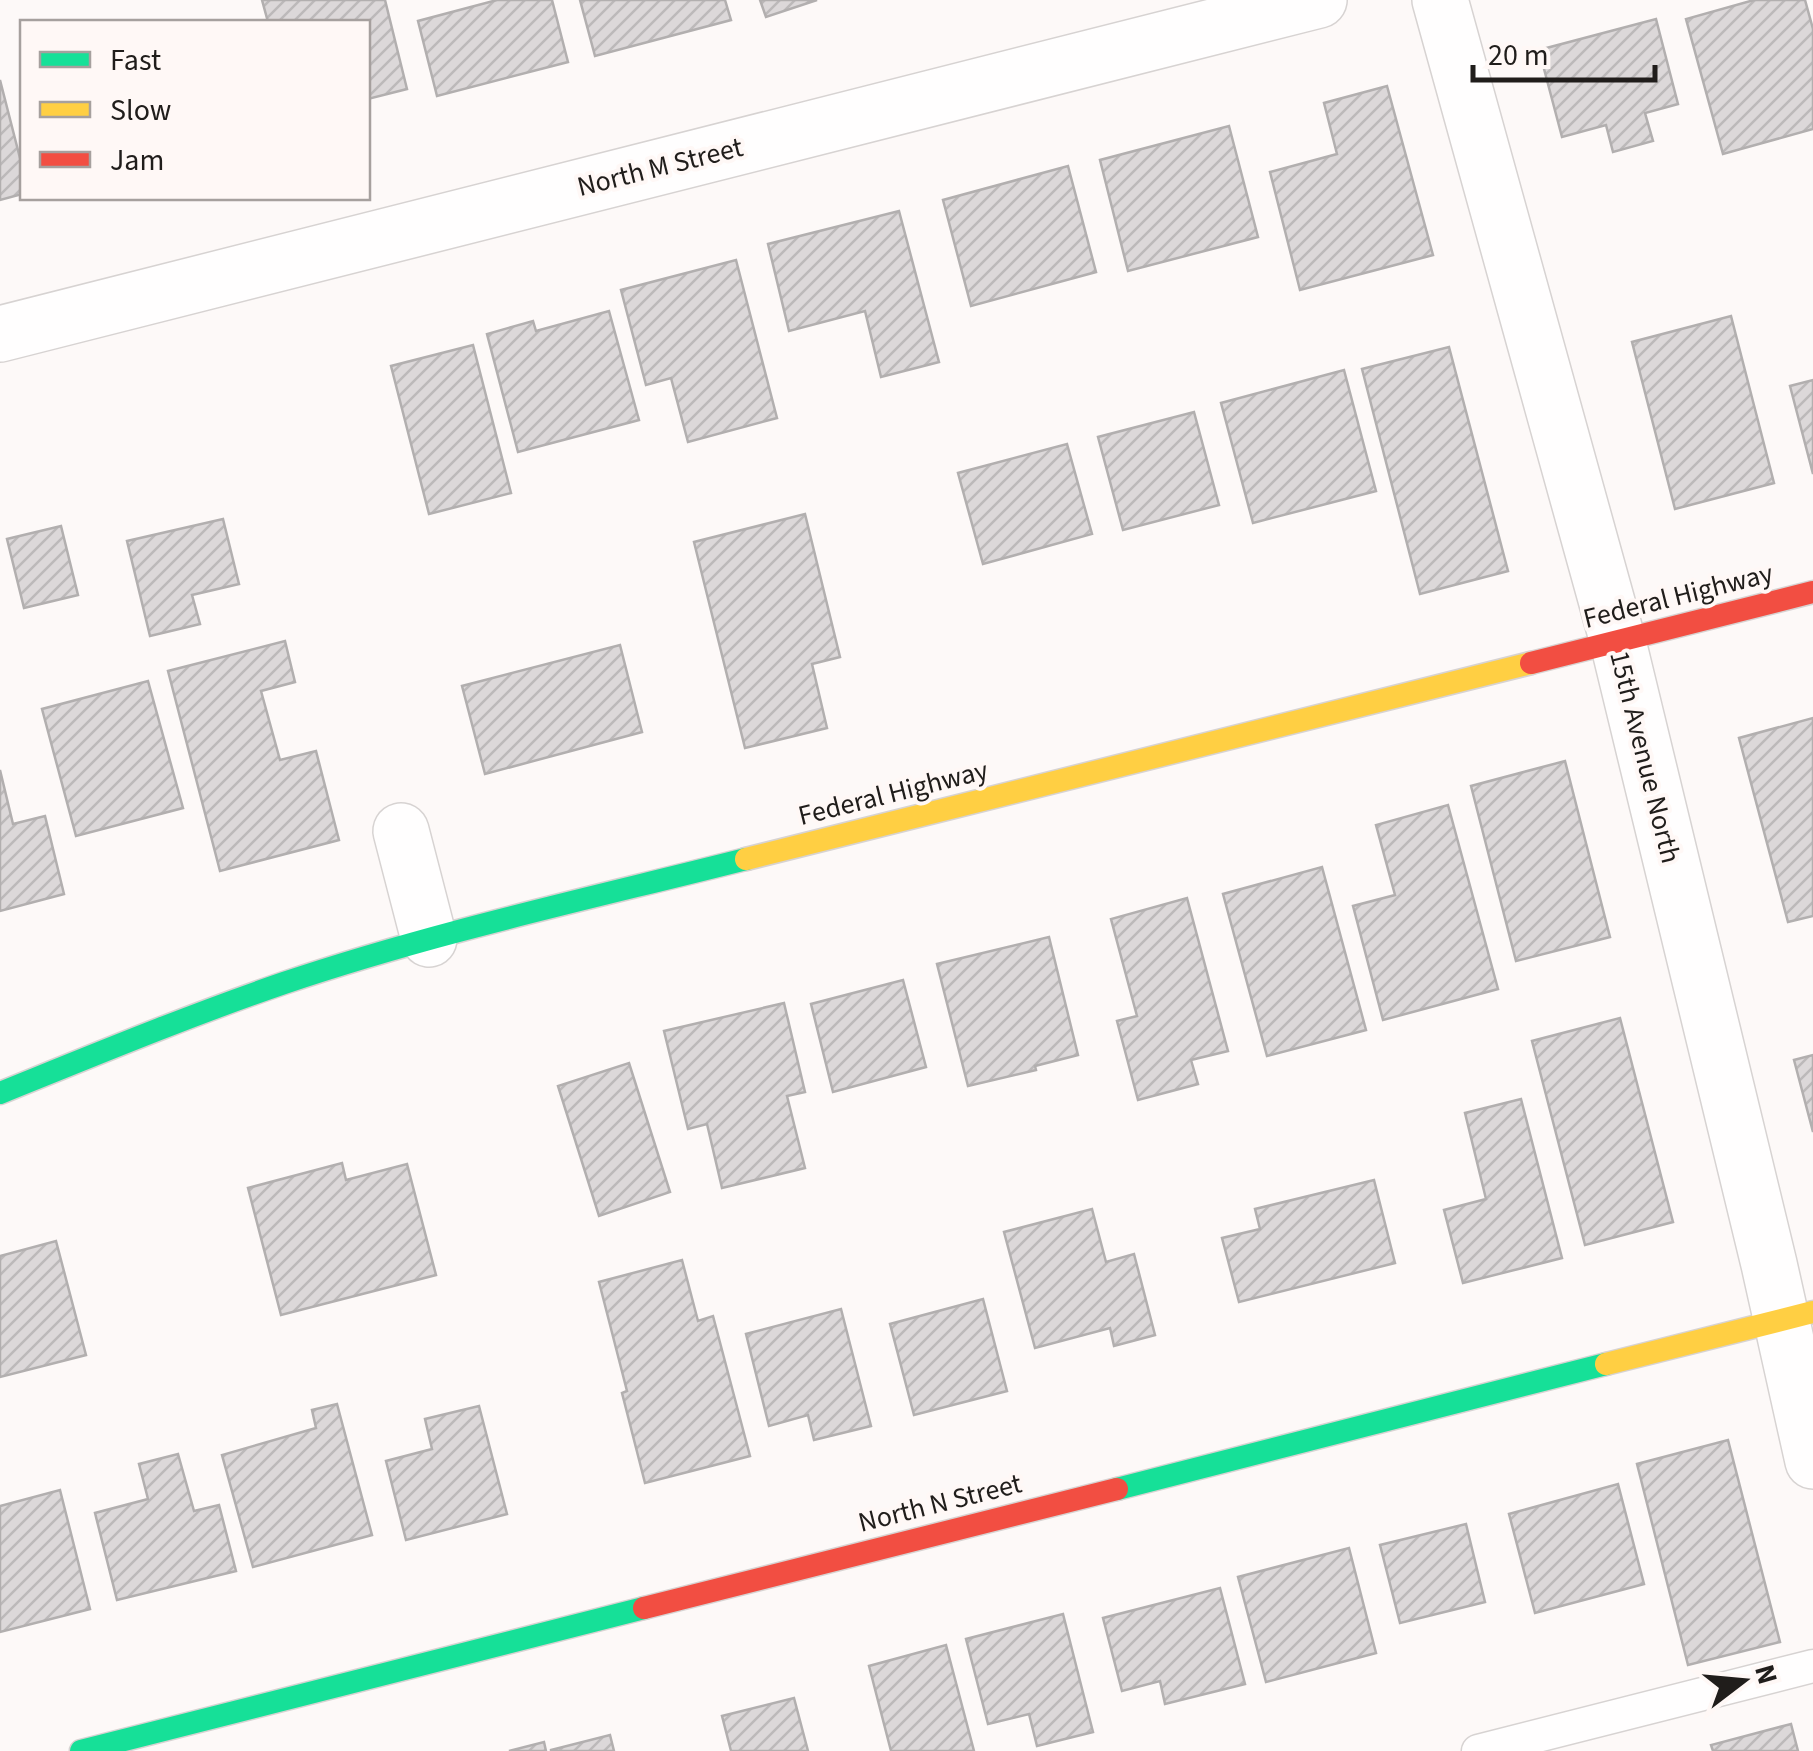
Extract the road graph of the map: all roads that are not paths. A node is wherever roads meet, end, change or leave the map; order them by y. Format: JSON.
{"nodes":[{"id":1,"x":1319,"y":0,"type":"edge"},
{"id":2,"x":1440,"y":0,"type":"edge"},
{"id":3,"x":0,"y":334,"type":"edge"},
{"id":4,"x":1813,"y":592,"type":"edge"},
{"id":5,"x":1618,"y":642,"type":"junction"},
{"id":6,"x":401,"y":831,"type":"dead end"},
{"id":7,"x":429,"y":939,"type":"junction"},
{"id":8,"x":0,"y":1093,"type":"edge"},
{"id":9,"x":1798,"y":1316,"type":"edge"},
{"id":10,"x":1813,"y":1461,"type":"edge"},
{"id":11,"x":1813,"y":1666,"type":"edge"},
{"id":12,"x":81,"y":1751,"type":"edge"},
{"id":13,"x":1478,"y":1751,"type":"edge"}],
"edges":[{"from":1,"to":3,"type":"street","name":"North M Street"},
{"from":2,"to":5,"type":"street","name":"15th Avenue North"},
{"from":4,"to":5,"type":"main road","name":"Federal Highway"},
{"from":5,"to":7,"type":"main road","name":"Federal Highway"},
{"from":5,"to":9,"type":"street","name":"15th Avenue North"},
{"from":6,"to":7,"type":"street"},
{"from":7,"to":8,"type":"main road","name":"Federal Highway"},
{"from":9,"to":10,"type":"street","name":"15th Avenue North"},
{"from":9,"to":12,"type":"main road","name":"North N Street"},
{"from":11,"to":13,"type":"lane"}]}
